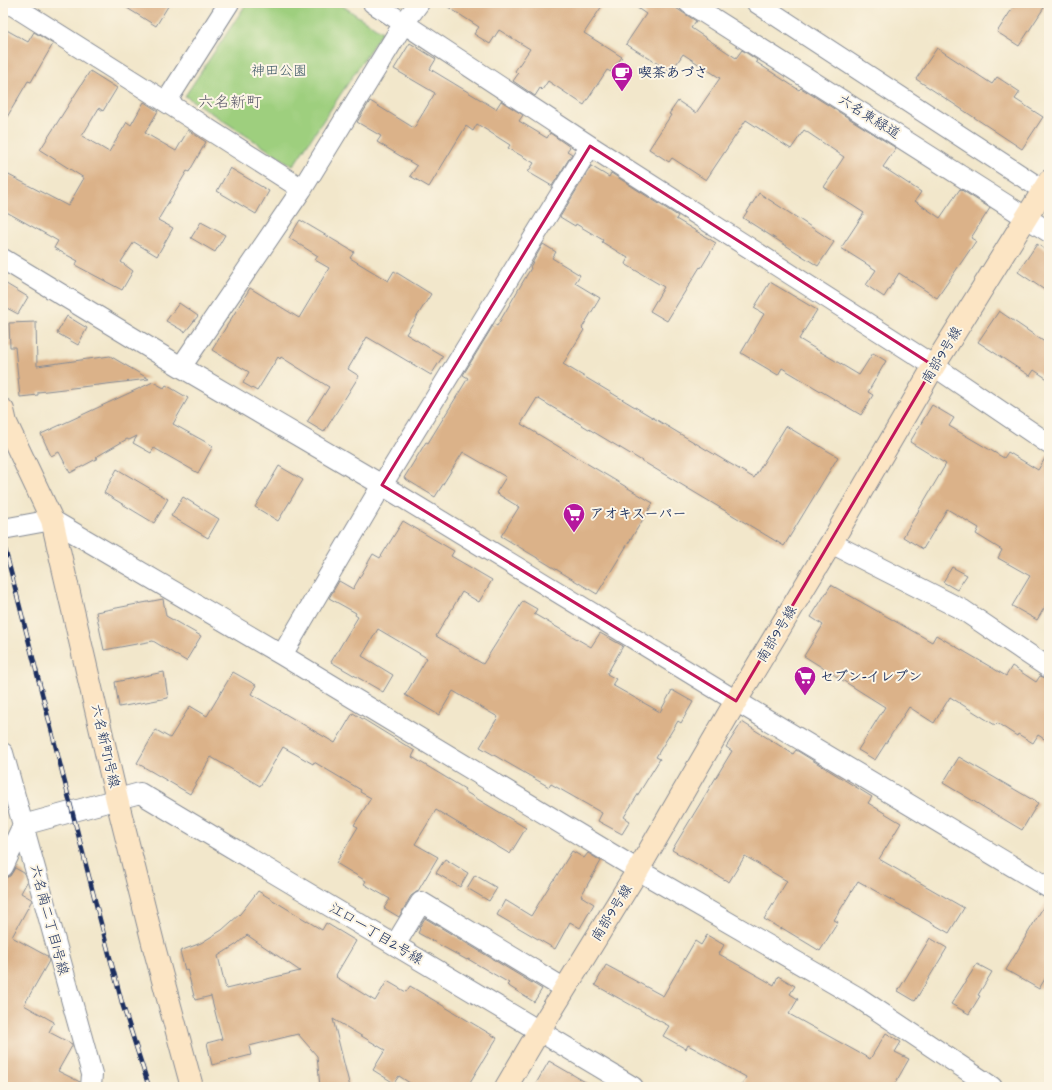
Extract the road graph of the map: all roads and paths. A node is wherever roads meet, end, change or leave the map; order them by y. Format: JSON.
{"nodes":[{"id":1,"x":9,"y":3,"type":"edge"},
{"id":2,"x":229,"y":3,"type":"edge"},
{"id":3,"x":373,"y":3,"type":"edge"},
{"id":4,"x":419,"y":3,"type":"edge"},
{"id":5,"x":689,"y":3,"type":"edge"},
{"id":6,"x":757,"y":3,"type":"edge"},
{"id":7,"x":404,"y":23,"type":"junction"},
{"id":8,"x":166,"y":102,"type":"junction"},
{"id":9,"x":590,"y":146,"type":"junction"},
{"id":10,"x":1047,"y":188,"type":"edge"},
{"id":11,"x":302,"y":189,"type":"junction"},
{"id":12,"x":1026,"y":217,"type":"junction"},
{"id":13,"x":1049,"y":232,"type":"edge"},
{"id":14,"x":3,"y":259,"type":"edge"},
{"id":15,"x":934,"y":366,"type":"junction"},
{"id":16,"x":181,"y":368,"type":"junction"},
{"id":17,"x":3,"y":410,"type":"edge"},
{"id":18,"x":1049,"y":444,"type":"edge"},
{"id":19,"x":382,"y":485,"type":"junction"},
{"id":20,"x":52,"y":520,"type":"junction"},
{"id":21,"x":3,"y":529,"type":"edge"},
{"id":22,"x":831,"y":543,"type":"junction"},
{"id":23,"x":282,"y":655,"type":"junction"},
{"id":24,"x":1049,"y":668,"type":"edge"},
{"id":25,"x":736,"y":701,"type":"junction"},
{"id":26,"x":3,"y":753,"type":"edge"},
{"id":27,"x":118,"y":800,"type":"junction"},
{"id":28,"x":23,"y":825,"type":"junction"},
{"id":29,"x":4,"y":862,"type":"edge"},
{"id":30,"x":638,"y":870,"type":"junction"},
{"id":31,"x":1049,"y":888,"type":"edge"},
{"id":32,"x":395,"y":945,"type":"junction"},
{"id":33,"x":565,"y":988,"type":"junction"},
{"id":34,"x":539,"y":1031,"type":"junction"},
{"id":35,"x":91,"y":1087,"type":"edge"},
{"id":36,"x":192,"y":1087,"type":"edge"},
{"id":37,"x":506,"y":1087,"type":"edge"},
{"id":38,"x":633,"y":1087,"type":"edge"},
{"id":39,"x":992,"y":1087,"type":"edge"}],
"edges":[{"from":1,"to":8,"type":"street"},
{"from":2,"to":8,"type":"street"},
{"from":3,"to":7,"type":"street"},
{"from":4,"to":7,"type":"street"},
{"from":5,"to":12,"type":"street","name":"六名東緑道"},
{"from":6,"to":10,"type":"street"},
{"from":7,"to":9,"type":"street"},
{"from":7,"to":11,"type":"street"},
{"from":8,"to":11,"type":"street"},
{"from":9,"to":15,"type":"street"},
{"from":9,"to":19,"type":"street"},
{"from":10,"to":12,"type":"street","name":"南部9号線"},
{"from":11,"to":16,"type":"street"},
{"from":12,"to":13,"type":"street","name":"六名東緑道"},
{"from":12,"to":15,"type":"street","name":"南部9号線"},
{"from":14,"to":16,"type":"street"},
{"from":15,"to":18,"type":"street"},
{"from":15,"to":22,"type":"street","name":"南部9号線"},
{"from":16,"to":19,"type":"street"},
{"from":17,"to":20,"type":"street","name":"六名新町1号線"},
{"from":19,"to":23,"type":"street"},
{"from":19,"to":25,"type":"street"},
{"from":20,"to":21,"type":"street"},
{"from":20,"to":23,"type":"street"},
{"from":20,"to":27,"type":"street","name":"六名新町1号線"},
{"from":22,"to":24,"type":"street"},
{"from":22,"to":25,"type":"street","name":"南部9号線"},
{"from":23,"to":30,"type":"street"},
{"from":25,"to":30,"type":"street","name":"南部9号線"},
{"from":25,"to":31,"type":"street"},
{"from":26,"to":28,"type":"street","name":"六名南二丁目1号線"},
{"from":27,"to":28,"type":"street","name":"江口一丁目2号線"},
{"from":27,"to":32,"type":"street","name":"江口一丁目2号線"},
{"from":27,"to":36,"type":"street","name":"六名新町1号線"},
{"from":28,"to":29,"type":"street"},
{"from":28,"to":35,"type":"street","name":"六名南二丁目1号線"},
{"from":30,"to":33,"type":"street","name":"南部9号線"},
{"from":30,"to":39,"type":"street"},
{"from":32,"to":33,"type":"street"},
{"from":32,"to":34,"type":"street","name":"江口一丁目2号線"},
{"from":33,"to":34,"type":"street","name":"南部9号線"},
{"from":34,"to":37,"type":"street","name":"南部9号線"},
{"from":34,"to":38,"type":"street","name":"江口一丁目2号線"}]}
